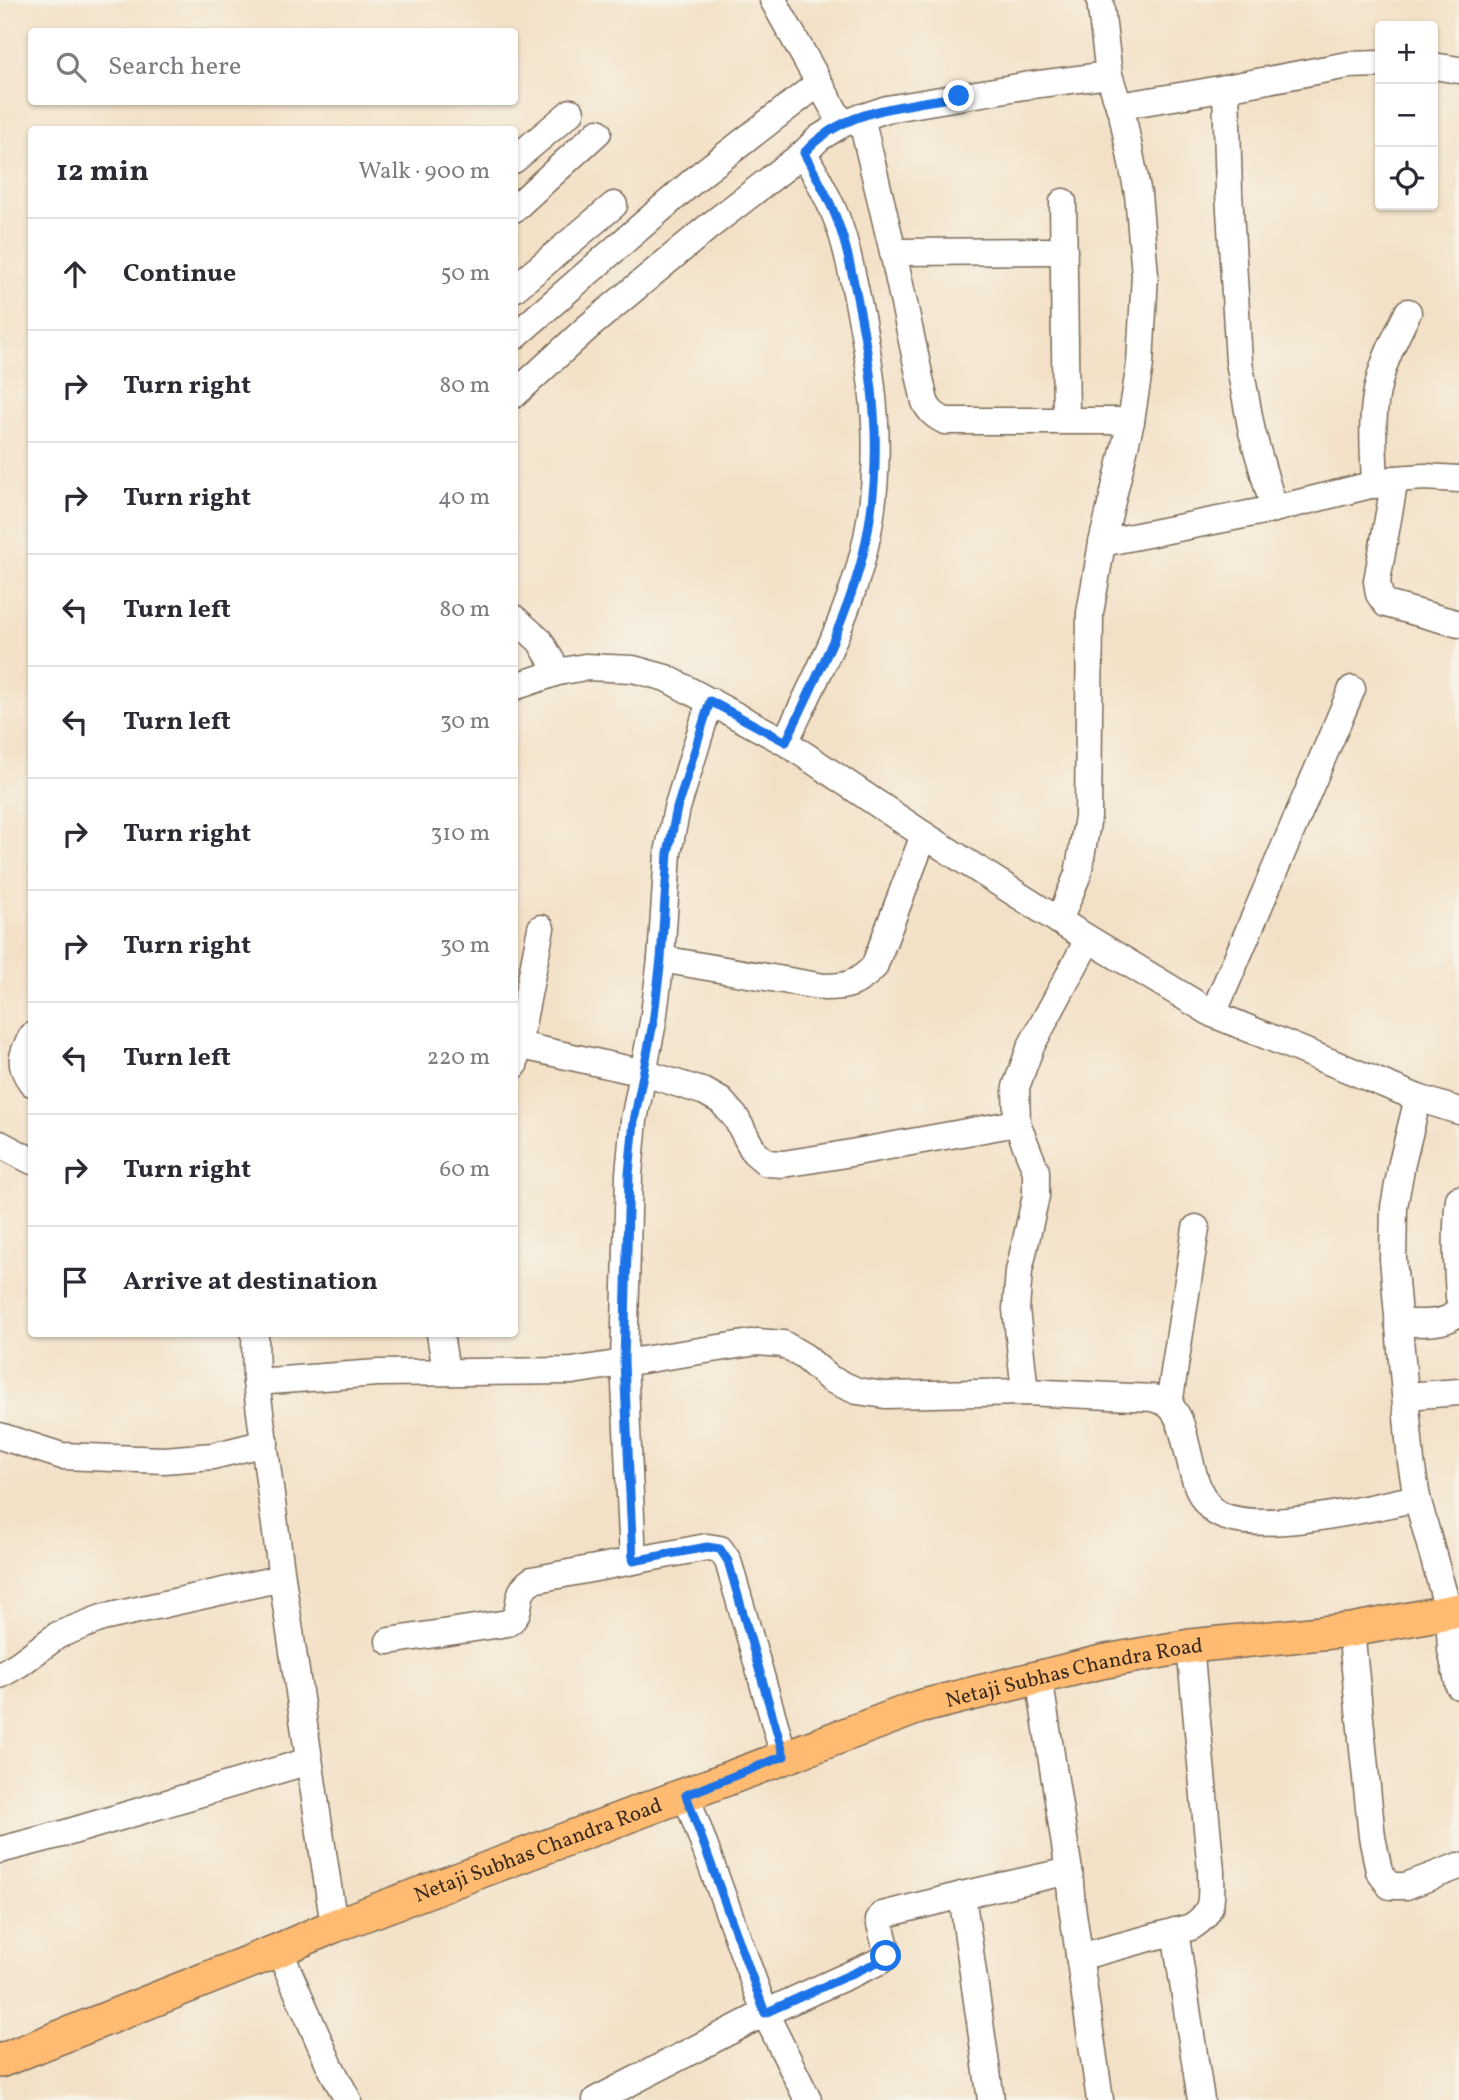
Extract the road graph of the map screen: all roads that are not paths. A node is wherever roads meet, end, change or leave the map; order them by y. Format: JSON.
{"nodes":[{"id":1,"x":773,"y":0,"type":"edge"},
{"id":2,"x":1100,"y":0,"type":"edge"},
{"id":3,"x":1375,"y":64,"type":"edge"},
{"id":4,"x":1438,"y":67,"type":"edge"},
{"id":5,"x":1459,"y":70,"type":"edge"},
{"id":6,"x":1109,"y":75,"type":"junction"},
{"id":7,"x":819,"y":83,"type":"junction"},
{"id":8,"x":1226,"y":88,"type":"junction"},
{"id":9,"x":1119,"y":106,"type":"junction"},
{"id":10,"x":572,"y":111,"type":"dead end"},
{"id":11,"x":851,"y":120,"type":"junction"},
{"id":12,"x":598,"y":132,"type":"dead end"},
{"id":13,"x":804,"y":153,"type":"junction"},
{"id":14,"x":518,"y":157,"type":"edge"},
{"id":15,"x":1063,"y":202,"type":"dead end"},
{"id":16,"x":518,"y":205,"type":"edge"},
{"id":17,"x":614,"y":205,"type":"dead end"},
{"id":18,"x":1064,"y":250,"type":"junction"},
{"id":19,"x":893,"y":252,"type":"junction"},
{"id":20,"x":518,"y":286,"type":"edge"},
{"id":21,"x":1408,"y":312,"type":"dead end"},
{"id":22,"x":518,"y":334,"type":"edge"},
{"id":23,"x":518,"y":391,"type":"edge"},
{"id":24,"x":1066,"y":419,"type":"junction"},
{"id":25,"x":1131,"y":421,"type":"junction"},
{"id":26,"x":1459,"y":479,"type":"edge"},
{"id":27,"x":1385,"y":482,"type":"junction"},
{"id":28,"x":1274,"y":509,"type":"junction"},
{"id":29,"x":1102,"y":542,"type":"junction"},
{"id":30,"x":518,"y":622,"type":"edge"},
{"id":31,"x":1459,"y":624,"type":"edge"},
{"id":32,"x":558,"y":672,"type":"junction"},
{"id":33,"x":518,"y":686,"type":"edge"},
{"id":34,"x":1352,"y":689,"type":"dead end"},
{"id":35,"x":710,"y":701,"type":"junction"},
{"id":36,"x":786,"y":742,"type":"junction"},
{"id":37,"x":924,"y":835,"type":"junction"},
{"id":38,"x":1059,"y":921,"type":"junction"},
{"id":39,"x":541,"y":928,"type":"dead end"},
{"id":40,"x":1088,"y":940,"type":"junction"},
{"id":41,"x":661,"y":959,"type":"junction"},
{"id":42,"x":1213,"y":1014,"type":"junction"},
{"id":43,"x":28,"y":1043,"type":"edge"},
{"id":44,"x":518,"y":1045,"type":"edge"},
{"id":45,"x":518,"y":1055,"type":"edge"},
{"id":46,"x":644,"y":1073,"type":"junction"},
{"id":47,"x":28,"y":1078,"type":"edge"},
{"id":48,"x":1418,"y":1098,"type":"junction"},
{"id":49,"x":1459,"y":1111,"type":"edge"},
{"id":50,"x":1017,"y":1123,"type":"junction"},
{"id":51,"x":0,"y":1144,"type":"edge"},
{"id":52,"x":28,"y":1159,"type":"edge"},
{"id":53,"x":1459,"y":1199,"type":"edge"},
{"id":54,"x":1196,"y":1227,"type":"dead end"},
{"id":55,"x":1459,"y":1297,"type":"edge"},
{"id":56,"x":1459,"y":1307,"type":"edge"},
{"id":57,"x":1398,"y":1323,"type":"junction"},
{"id":58,"x":255,"y":1337,"type":"edge"},
{"id":59,"x":440,"y":1337,"type":"edge"},
{"id":60,"x":624,"y":1362,"type":"junction"},
{"id":61,"x":446,"y":1371,"type":"junction"},
{"id":62,"x":256,"y":1382,"type":"junction"},
{"id":63,"x":1025,"y":1392,"type":"junction"},
{"id":64,"x":1459,"y":1392,"type":"edge"},
{"id":65,"x":1406,"y":1396,"type":"junction"},
{"id":66,"x":1169,"y":1405,"type":"junction"},
{"id":67,"x":0,"y":1436,"type":"edge"},
{"id":68,"x":265,"y":1443,"type":"junction"},
{"id":69,"x":1417,"y":1498,"type":"junction"},
{"id":70,"x":633,"y":1561,"type":"junction"},
{"id":71,"x":282,"y":1578,"type":"junction"},
{"id":72,"x":1454,"y":1611,"type":"edge"},
{"id":73,"x":1351,"y":1630,"type":"junction"},
{"id":74,"x":389,"y":1641,"type":"dead end"},
{"id":75,"x":1190,"y":1646,"type":"junction"},
{"id":76,"x":0,"y":1675,"type":"edge"},
{"id":77,"x":1039,"y":1677,"type":"junction"},
{"id":78,"x":1459,"y":1686,"type":"edge"},
{"id":79,"x":784,"y":1756,"type":"junction"},
{"id":80,"x":309,"y":1761,"type":"junction"},
{"id":81,"x":686,"y":1795,"type":"junction"},
{"id":82,"x":0,"y":1850,"type":"edge"},
{"id":83,"x":1459,"y":1866,"type":"edge"},
{"id":84,"x":1069,"y":1871,"type":"junction"},
{"id":85,"x":962,"y":1895,"type":"junction"},
{"id":86,"x":334,"y":1926,"type":"junction"},
{"id":87,"x":1175,"y":1931,"type":"junction"},
{"id":88,"x":279,"y":1950,"type":"junction"},
{"id":89,"x":1079,"y":1957,"type":"junction"},
{"id":90,"x":765,"y":2013,"type":"junction"},
{"id":91,"x":0,"y":2061,"type":"edge"},
{"id":92,"x":348,"y":2100,"type":"edge"},
{"id":93,"x":596,"y":2100,"type":"edge"},
{"id":94,"x":808,"y":2100,"type":"edge"},
{"id":95,"x":990,"y":2100,"type":"edge"},
{"id":96,"x":1100,"y":2100,"type":"edge"},
{"id":97,"x":1201,"y":2100,"type":"edge"}],
"edges":[{"from":1,"to":7,"type":"street"},
{"from":2,"to":6,"type":"street"},
{"from":3,"to":8,"type":"street"},
{"from":4,"to":5,"type":"street"},
{"from":6,"to":9,"type":"street"},
{"from":6,"to":11,"type":"street"},
{"from":7,"to":11,"type":"street"},
{"from":7,"to":22,"type":"street"},
{"from":8,"to":9,"type":"street"},
{"from":8,"to":28,"type":"street"},
{"from":9,"to":25,"type":"street"},
{"from":10,"to":14,"type":"street"},
{"from":11,"to":13,"type":"street"},
{"from":11,"to":19,"type":"street"},
{"from":12,"to":16,"type":"street"},
{"from":13,"to":23,"type":"street"},
{"from":13,"to":36,"type":"street"},
{"from":15,"to":18,"type":"street"},
{"from":17,"to":20,"type":"street"},
{"from":18,"to":19,"type":"street"},
{"from":18,"to":24,"type":"street"},
{"from":19,"to":24,"type":"street"},
{"from":21,"to":27,"type":"street"},
{"from":24,"to":25,"type":"street"},
{"from":25,"to":29,"type":"street"},
{"from":26,"to":27,"type":"street"},
{"from":27,"to":28,"type":"street"},
{"from":27,"to":31,"type":"street"},
{"from":28,"to":29,"type":"street"},
{"from":29,"to":38,"type":"street"},
{"from":30,"to":32,"type":"street"},
{"from":32,"to":33,"type":"street"},
{"from":32,"to":35,"type":"street"},
{"from":34,"to":42,"type":"street"},
{"from":35,"to":36,"type":"street"},
{"from":35,"to":41,"type":"street"},
{"from":36,"to":37,"type":"street"},
{"from":37,"to":38,"type":"street"},
{"from":37,"to":41,"type":"street"},
{"from":38,"to":40,"type":"street"},
{"from":39,"to":44,"type":"street"},
{"from":40,"to":42,"type":"street"},
{"from":40,"to":50,"type":"street"},
{"from":41,"to":46,"type":"street"},
{"from":42,"to":48,"type":"street"},
{"from":43,"to":47,"type":"street"},
{"from":45,"to":46,"type":"street"},
{"from":46,"to":50,"type":"street"},
{"from":46,"to":60,"type":"street"},
{"from":48,"to":49,"type":"street"},
{"from":48,"to":57,"type":"street"},
{"from":50,"to":63,"type":"street"},
{"from":51,"to":52,"type":"street"},
{"from":53,"to":55,"type":"street"},
{"from":54,"to":66,"type":"street"},
{"from":56,"to":57,"type":"street"},
{"from":57,"to":65,"type":"street"},
{"from":58,"to":62,"type":"street"},
{"from":59,"to":61,"type":"street"},
{"from":60,"to":61,"type":"street"},
{"from":60,"to":63,"type":"street"},
{"from":60,"to":70,"type":"street"},
{"from":61,"to":62,"type":"street"},
{"from":62,"to":68,"type":"street"},
{"from":63,"to":66,"type":"street"},
{"from":64,"to":65,"type":"street"},
{"from":65,"to":69,"type":"street"},
{"from":66,"to":69,"type":"street"},
{"from":67,"to":68,"type":"street"},
{"from":68,"to":71,"type":"street"},
{"from":69,"to":72,"type":"street"},
{"from":70,"to":74,"type":"street"},
{"from":70,"to":79,"type":"street"},
{"from":71,"to":76,"type":"street"},
{"from":71,"to":80,"type":"street"},
{"from":72,"to":73,"type":"main road","name":"Netaji Subhas Chandra Road"},
{"from":72,"to":78,"type":"street"},
{"from":73,"to":75,"type":"main road","name":"Netaji Subhas Chandra Road"},
{"from":73,"to":83,"type":"street"},
{"from":75,"to":77,"type":"main road","name":"Netaji Subhas Chandra Road"},
{"from":75,"to":87,"type":"street"},
{"from":77,"to":79,"type":"main road","name":"Netaji Subhas Chandra Road"},
{"from":77,"to":84,"type":"street"},
{"from":79,"to":81,"type":"main road","name":"Netaji Subhas Chandra Road"},
{"from":80,"to":82,"type":"street"},
{"from":80,"to":86,"type":"street"},
{"from":81,"to":86,"type":"main road","name":"Netaji Subhas Chandra Road"},
{"from":81,"to":90,"type":"street"},
{"from":84,"to":85,"type":"street"},
{"from":84,"to":89,"type":"street"},
{"from":85,"to":90,"type":"street"},
{"from":85,"to":95,"type":"street"},
{"from":86,"to":88,"type":"main road","name":"Netaji Subhas Chandra Road"},
{"from":87,"to":89,"type":"street"},
{"from":87,"to":97,"type":"street"},
{"from":88,"to":91,"type":"main road","name":"Netaji Subhas Chandra Road"},
{"from":88,"to":92,"type":"street"},
{"from":89,"to":96,"type":"street"},
{"from":90,"to":93,"type":"street"},
{"from":90,"to":94,"type":"street"}]}
